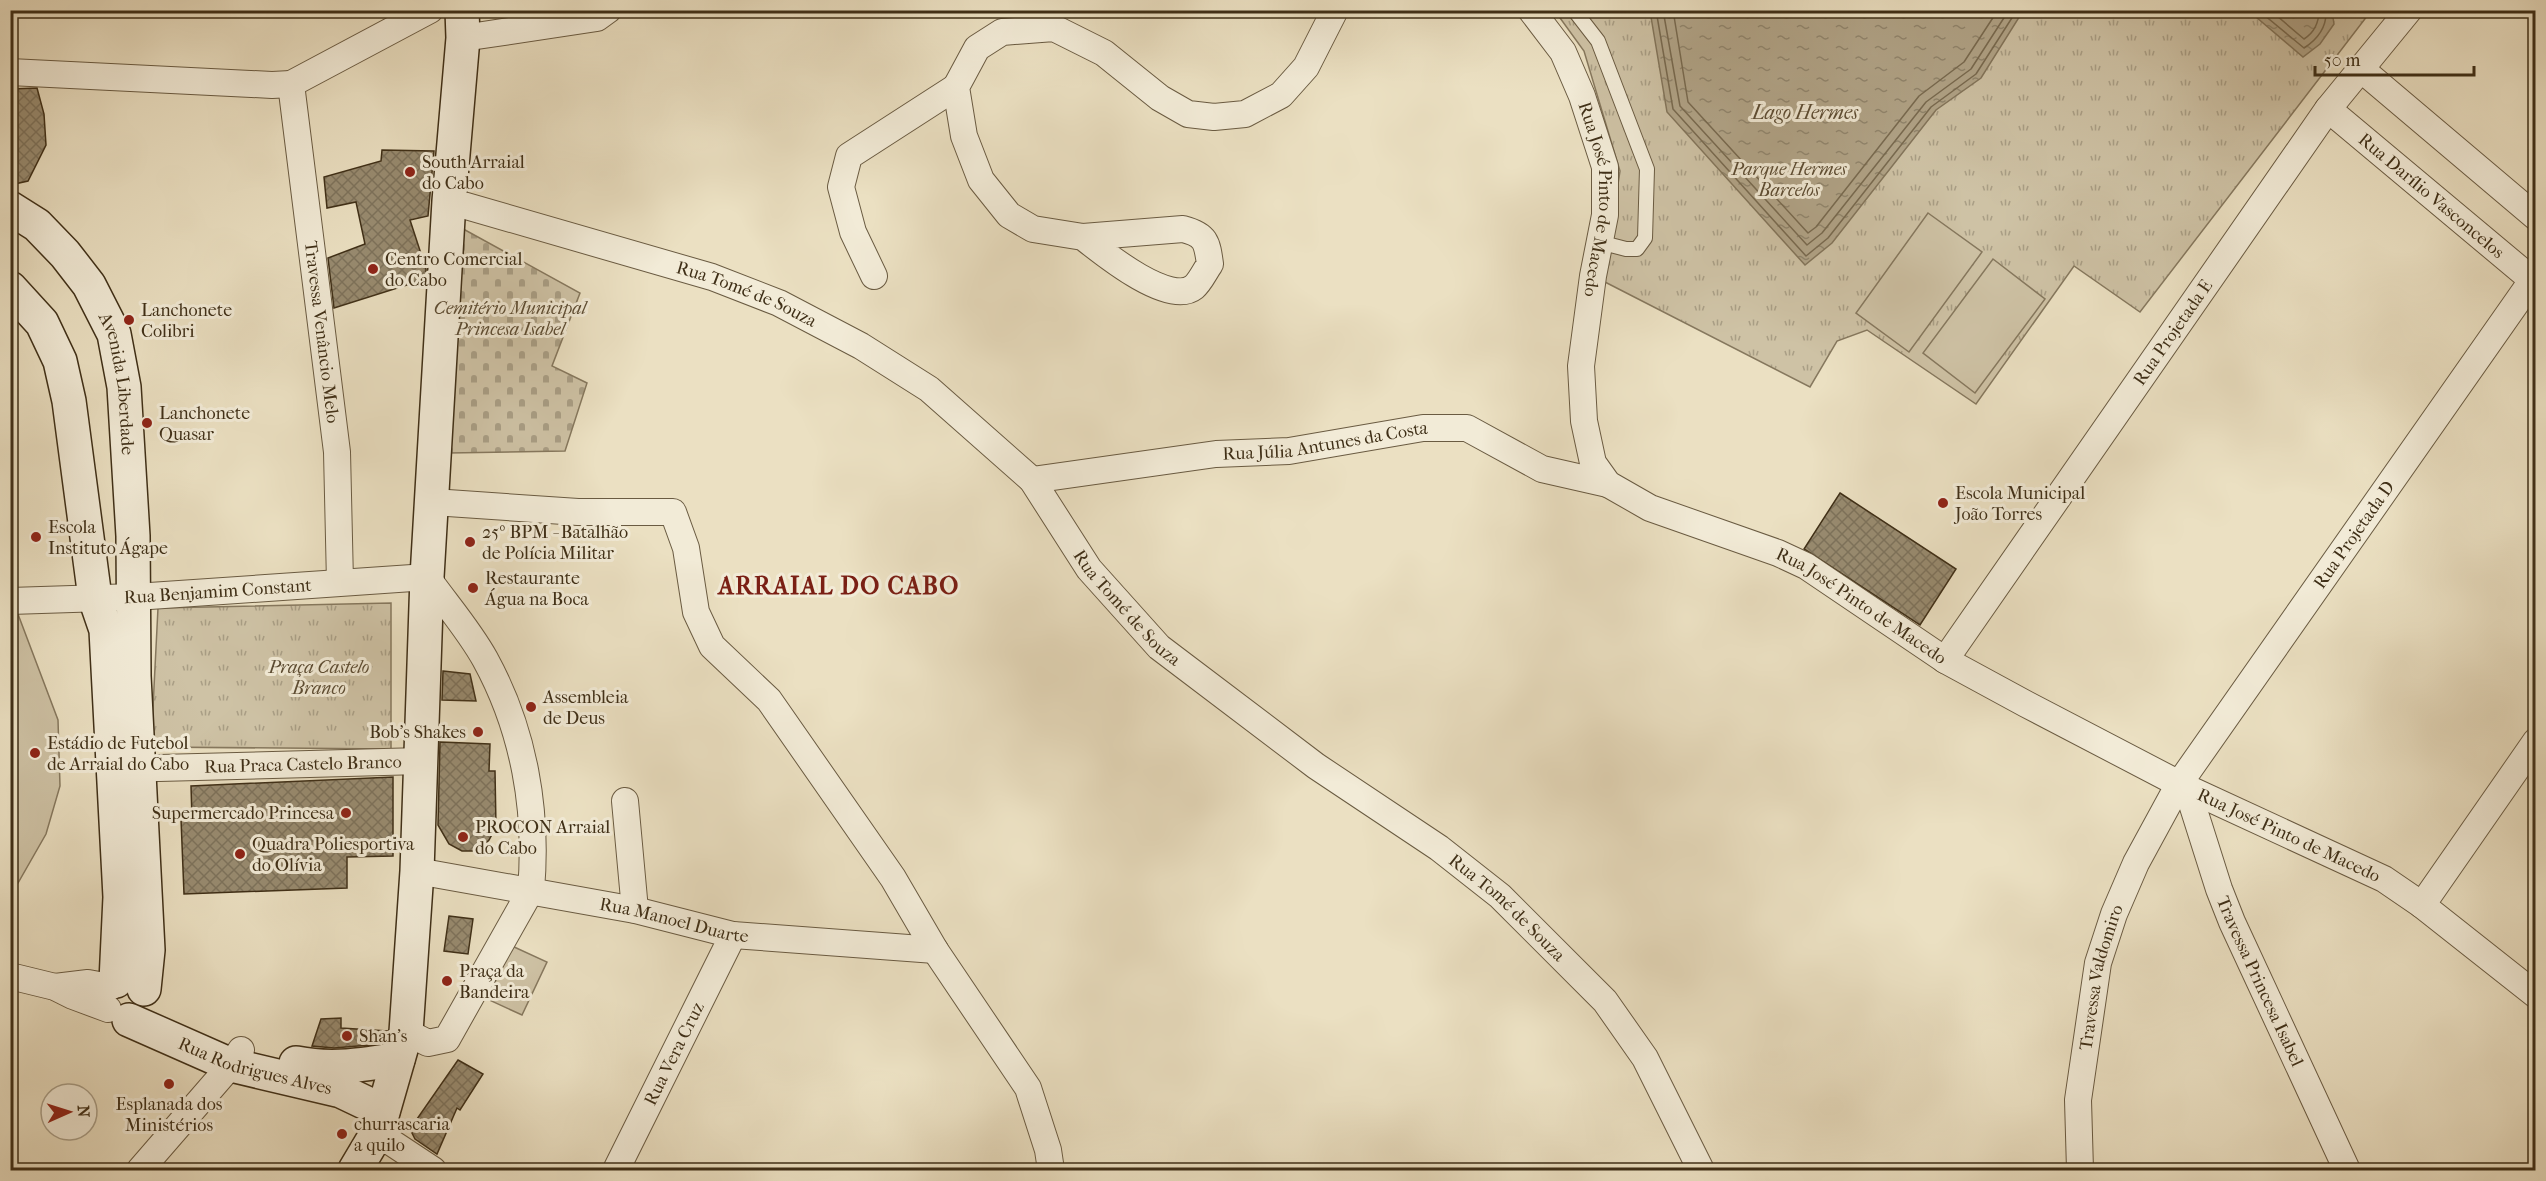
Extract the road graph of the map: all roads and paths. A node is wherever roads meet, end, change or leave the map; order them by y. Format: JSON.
{"nodes":[{"id":1,"x":430,"y":10,"type":"edge"},
{"id":2,"x":608,"y":10,"type":"edge"},
{"id":3,"x":1335,"y":10,"type":"edge"},
{"id":4,"x":1531,"y":10,"type":"edge"},
{"id":5,"x":1574,"y":10,"type":"edge"},
{"id":6,"x":2409,"y":10,"type":"edge"},
{"id":7,"x":463,"y":24,"type":"edge"},
{"id":8,"x":2361,"y":69,"type":"junction"},
{"id":9,"x":10,"y":72,"type":"edge"},
{"id":10,"x":291,"y":84,"type":"junction"},
{"id":11,"x":956,"y":87,"type":"junction"},
{"id":12,"x":2328,"y":109,"type":"junction"},
{"id":13,"x":449,"y":201,"type":"junction"},
{"id":14,"x":10,"y":208,"type":"edge"},
{"id":15,"x":2535,"y":217,"type":"edge"},
{"id":16,"x":1083,"y":237,"type":"dead end"},
{"id":17,"x":1599,"y":242,"type":"junction"},
{"id":18,"x":874,"y":276,"type":"dead end"},
{"id":19,"x":2534,"y":279,"type":"edge"},
{"id":20,"x":10,"y":288,"type":"edge"},
{"id":21,"x":1032,"y":480,"type":"junction"},
{"id":22,"x":1608,"y":484,"type":"junction"},
{"id":23,"x":433,"y":502,"type":"junction"},
{"id":24,"x":427,"y":577,"type":"junction"},
{"id":25,"x":340,"y":582,"type":"junction"},
{"id":26,"x":135,"y":597,"type":"junction"},
{"id":27,"x":95,"y":598,"type":"junction"},
{"id":28,"x":10,"y":601,"type":"edge"},
{"id":29,"x":1945,"y":660,"type":"junction"},
{"id":30,"x":2535,"y":741,"type":"edge"},
{"id":31,"x":421,"y":761,"type":"junction"},
{"id":32,"x":126,"y":769,"type":"junction"},
{"id":33,"x":2179,"y":789,"type":"junction"},
{"id":34,"x":625,"y":801,"type":"dead end"},
{"id":35,"x":417,"y":871,"type":"junction"},
{"id":36,"x":531,"y":890,"type":"junction"},
{"id":37,"x":2422,"y":905,"type":"junction"},
{"id":38,"x":635,"y":910,"type":"junction"},
{"id":39,"x":733,"y":935,"type":"junction"},
{"id":40,"x":935,"y":950,"type":"junction"},
{"id":41,"x":10,"y":976,"type":"edge"},
{"id":42,"x":2535,"y":995,"type":"edge"},
{"id":43,"x":126,"y":997,"type":"junction"},
{"id":44,"x":402,"y":1046,"type":"junction"},
{"id":45,"x":236,"y":1058,"type":"junction"},
{"id":46,"x":343,"y":1080,"type":"junction"},
{"id":47,"x":380,"y":1122,"type":"junction"},
{"id":48,"x":1697,"y":1169,"type":"edge"},
{"id":49,"x":140,"y":1170,"type":"edge"},
{"id":50,"x":355,"y":1170,"type":"edge"},
{"id":51,"x":434,"y":1170,"type":"edge"},
{"id":52,"x":616,"y":1170,"type":"edge"},
{"id":53,"x":1051,"y":1170,"type":"edge"},
{"id":54,"x":2080,"y":1170,"type":"edge"},
{"id":55,"x":2347,"y":1170,"type":"edge"}],
"edges":[{"from":1,"to":10,"type":"street"},
{"from":2,"to":7,"type":"street"},
{"from":3,"to":11,"type":"street"},
{"from":4,"to":17,"type":"street","name":"Rua José Pinto de Macedo"},
{"from":5,"to":17,"type":"lane"},
{"from":6,"to":8,"type":"street","name":"Rua Projetada E"},
{"from":7,"to":13,"type":"main road"},
{"from":8,"to":12,"type":"street","name":"Rua Projetada E"},
{"from":8,"to":15,"type":"street"},
{"from":9,"to":10,"type":"street"},
{"from":10,"to":25,"type":"street","name":"Travessa Venâncio Melo"},
{"from":11,"to":16,"type":"street"},
{"from":11,"to":18,"type":"street"},
{"from":12,"to":19,"type":"street","name":"Rua Darílio Vasconcelos"},
{"from":12,"to":29,"type":"street","name":"Rua Projetada E"},
{"from":13,"to":21,"type":"street","name":"Rua Tomé de Souza"},
{"from":13,"to":23,"type":"main road"},
{"from":14,"to":26,"type":"main road","name":"Avenida Liberdade"},
{"from":17,"to":22,"type":"street","name":"Rua José Pinto de Macedo"},
{"from":19,"to":33,"type":"street","name":"Rua Projetada D"},
{"from":20,"to":27,"type":"main road"},
{"from":21,"to":22,"type":"street","name":"Rua Júlia Antunes da Costa"},
{"from":21,"to":48,"type":"street","name":"Rua Tomé de Souza"},
{"from":22,"to":29,"type":"street","name":"Rua José Pinto de Macedo"},
{"from":23,"to":24,"type":"main road"},
{"from":23,"to":40,"type":"street"},
{"from":24,"to":25,"type":"street","name":"Rua Benjamim Constant"},
{"from":24,"to":31,"type":"main road"},
{"from":24,"to":36,"type":"street"},
{"from":25,"to":26,"type":"street","name":"Rua Benjamim Constant"},
{"from":26,"to":27,"type":"street","name":"Rua Benjamim Constant"},
{"from":26,"to":32,"type":"main road","name":"Avenida Liberdade"},
{"from":27,"to":28,"type":"street","name":"Rua Benjamim Constant"},
{"from":27,"to":32,"type":"main road"},
{"from":29,"to":33,"type":"street","name":"Rua José Pinto de Macedo"},
{"from":30,"to":37,"type":"street"},
{"from":31,"to":32,"type":"street","name":"Rua Praca Castelo Branco"},
{"from":31,"to":35,"type":"main road"},
{"from":32,"to":43,"type":"main road"},
{"from":33,"to":37,"type":"street","name":"Rua José Pinto de Macedo"},
{"from":33,"to":54,"type":"street","name":"Travessa Valdomiro"},
{"from":33,"to":55,"type":"street","name":"Travessa Princesa Isabel"},
{"from":34,"to":38,"type":"street"},
{"from":35,"to":36,"type":"street","name":"Rua Manoel Duarte"},
{"from":35,"to":44,"type":"main road"},
{"from":36,"to":38,"type":"street","name":"Rua Manoel Duarte"},
{"from":36,"to":44,"type":"street"},
{"from":37,"to":42,"type":"street","name":"Rua José Pinto de Macedo"},
{"from":38,"to":39,"type":"street","name":"Rua Manoel Duarte"},
{"from":39,"to":40,"type":"street","name":"Rua Manoel Duarte"},
{"from":39,"to":52,"type":"street","name":"Rua Vera Cruz"},
{"from":40,"to":53,"type":"street"},
{"from":41,"to":43,"type":"street"},
{"from":43,"to":45,"type":"main road","name":"Rua Rodrigues Alves"},
{"from":44,"to":46,"type":"main road","name":"Rua Rodrigues Alves"},
{"from":44,"to":47,"type":"main road"},
{"from":45,"to":46,"type":"main road","name":"Rua Rodrigues Alves"},
{"from":45,"to":49,"type":"street"},
{"from":46,"to":47,"type":"main road","name":"Rua Rodrigues Alves"},
{"from":47,"to":50,"type":"main road"},
{"from":47,"to":51,"type":"street","name":"Rua Rodrigues Alves"}]}
